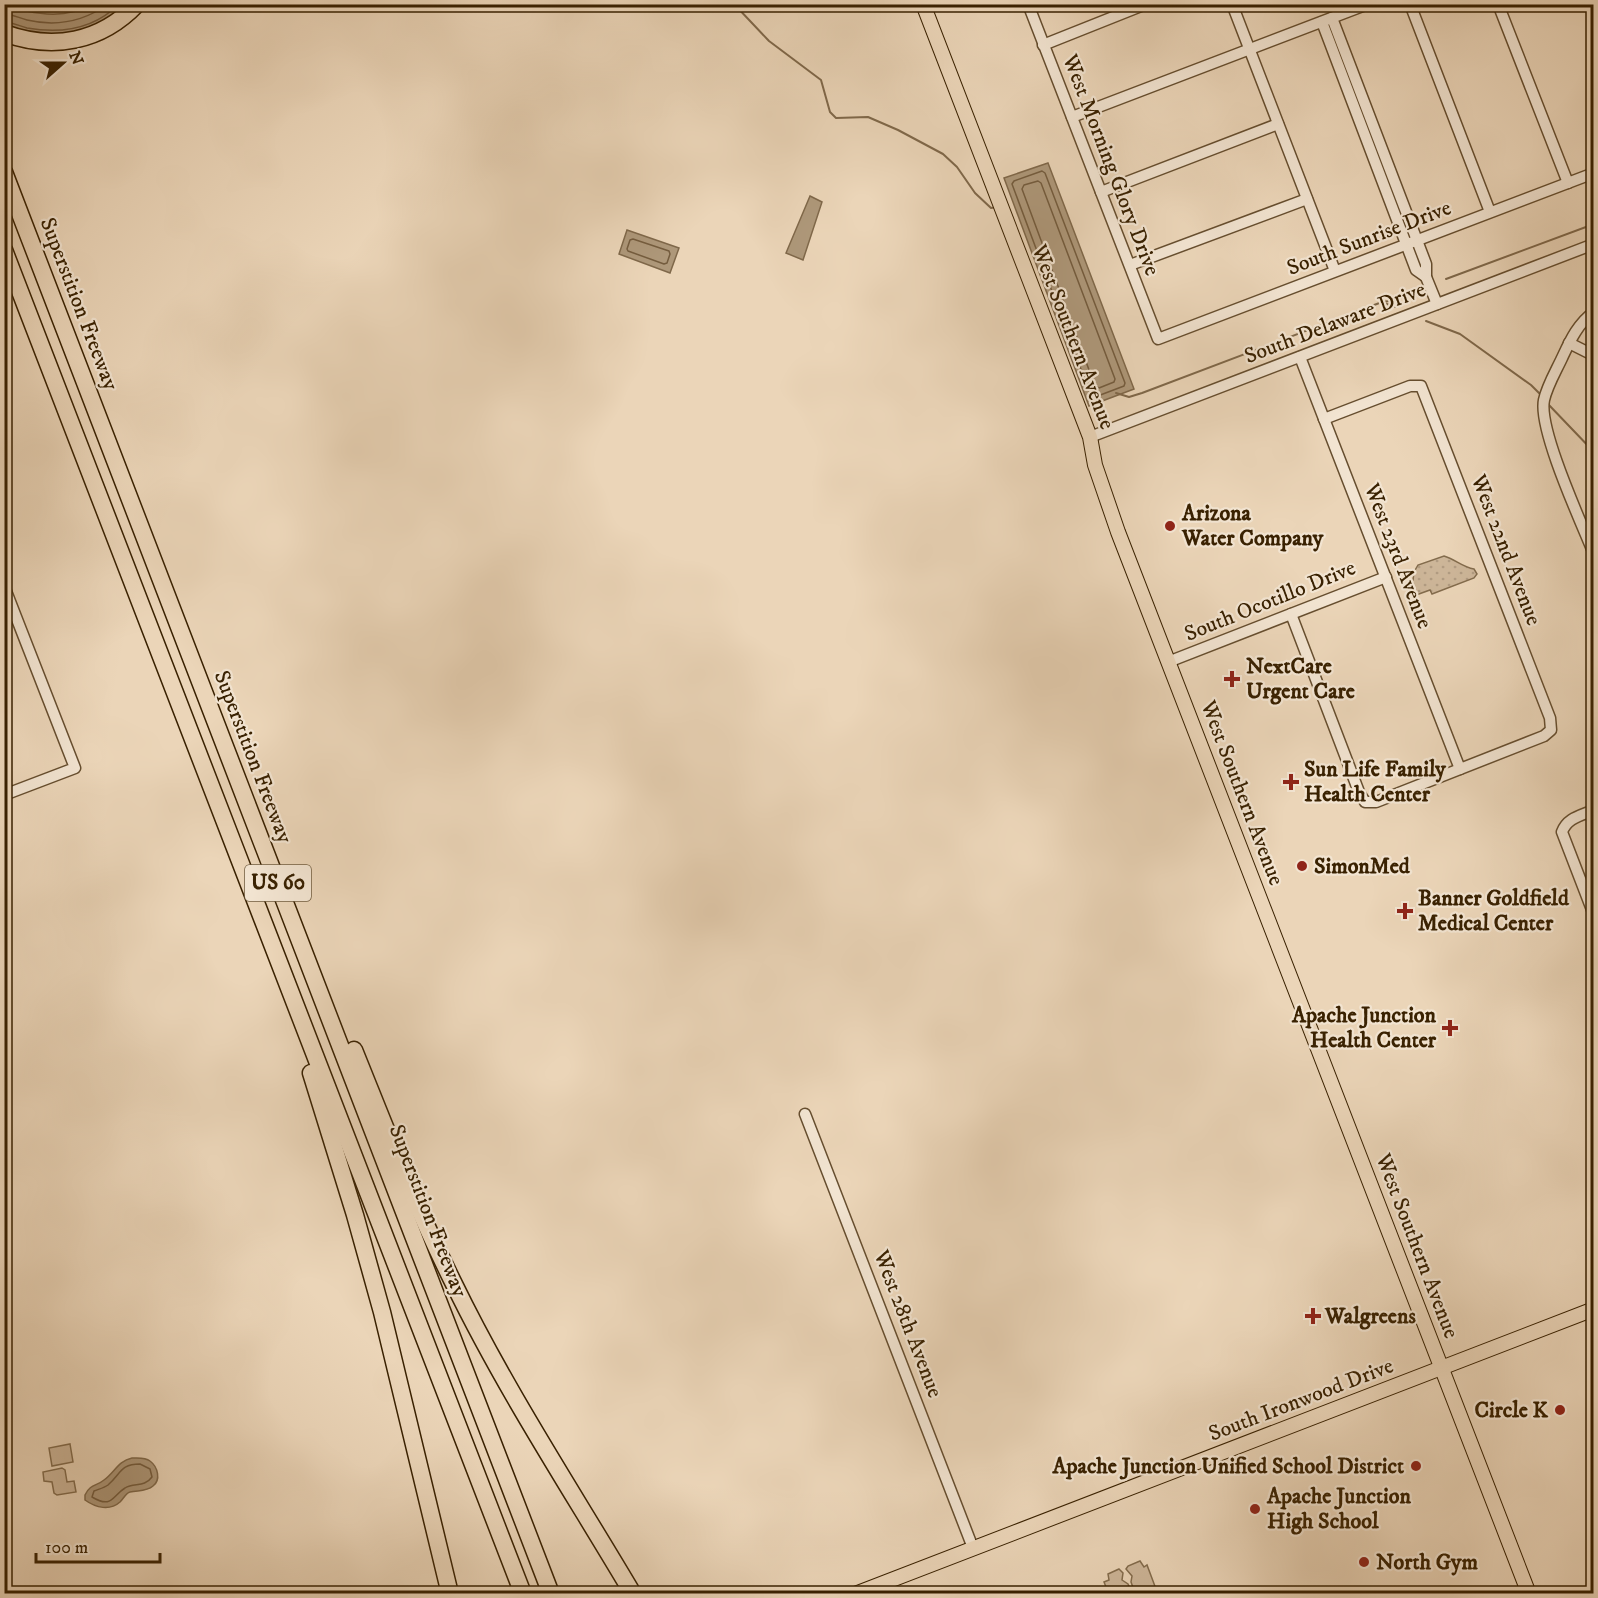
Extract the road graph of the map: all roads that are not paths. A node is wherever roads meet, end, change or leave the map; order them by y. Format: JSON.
{"nodes":[{"id":1,"x":136,"y":4,"type":"edge"},
{"id":2,"x":923,"y":4,"type":"edge"},
{"id":3,"x":1028,"y":4,"type":"edge"},
{"id":4,"x":1146,"y":4,"type":"edge"},
{"id":5,"x":1232,"y":4,"type":"edge"},
{"id":6,"x":1368,"y":4,"type":"edge"},
{"id":7,"x":1410,"y":4,"type":"edge"},
{"id":8,"x":1498,"y":4,"type":"edge"},
{"id":9,"x":1590,"y":4,"type":"edge"},
{"id":10,"x":1593,"y":14,"type":"edge"},
{"id":11,"x":1327,"y":20,"type":"junction"},
{"id":12,"x":4,"y":33,"type":"edge"},
{"id":13,"x":1043,"y":45,"type":"junction"},
{"id":14,"x":1249,"y":50,"type":"junction"},
{"id":15,"x":1072,"y":117,"type":"junction"},
{"id":16,"x":1278,"y":124,"type":"junction"},
{"id":17,"x":4,"y":172,"type":"edge"},
{"id":18,"x":1593,"y":173,"type":"edge"},
{"id":19,"x":1568,"y":183,"type":"junction"},
{"id":20,"x":1101,"y":192,"type":"junction"},
{"id":21,"x":1307,"y":199,"type":"junction"},
{"id":22,"x":1490,"y":212,"type":"junction"},
{"id":23,"x":1417,"y":240,"type":"junction"},
{"id":24,"x":1406,"y":244,"type":"junction"},
{"id":25,"x":1593,"y":244,"type":"edge"},
{"id":26,"x":4,"y":250,"type":"edge"},
{"id":27,"x":1130,"y":265,"type":"junction"},
{"id":28,"x":1335,"y":271,"type":"junction"},
{"id":29,"x":1426,"y":277,"type":"junction"},
{"id":30,"x":1432,"y":306,"type":"junction"},
{"id":31,"x":1593,"y":312,"type":"edge"},
{"id":32,"x":1158,"y":339,"type":"joint"},
{"id":33,"x":1569,"y":342,"type":"junction"},
{"id":34,"x":1593,"y":355,"type":"edge"},
{"id":35,"x":1300,"y":357,"type":"junction"},
{"id":36,"x":1324,"y":419,"type":"junction"},
{"id":37,"x":1090,"y":437,"type":"junction"},
{"id":38,"x":1593,"y":554,"type":"edge"},
{"id":39,"x":1386,"y":577,"type":"junction"},
{"id":40,"x":4,"y":586,"type":"edge"},
{"id":41,"x":1291,"y":614,"type":"junction"},
{"id":42,"x":1168,"y":662,"type":"junction"},
{"id":43,"x":1461,"y":769,"type":"junction"},
{"id":44,"x":4,"y":795,"type":"edge"},
{"id":45,"x":1593,"y":810,"type":"edge"},
{"id":46,"x":268,"y":858,"type":"junction"},
{"id":47,"x":1593,"y":915,"type":"edge"},
{"id":48,"x":278,"y":960,"type":"junction"},
{"id":49,"x":805,"y":1114,"type":"dead end"},
{"id":50,"x":1593,"y":1309,"type":"edge"},
{"id":51,"x":1442,"y":1367,"type":"junction"},
{"id":52,"x":974,"y":1548,"type":"junction"},
{"id":53,"x":450,"y":1593,"type":"edge"},
{"id":54,"x":523,"y":1593,"type":"edge"},
{"id":55,"x":551,"y":1593,"type":"edge"},
{"id":56,"x":633,"y":1593,"type":"edge"},
{"id":57,"x":855,"y":1593,"type":"edge"},
{"id":58,"x":1529,"y":1593,"type":"edge"}],
"edges":[{"from":1,"to":12,"type":"highway"},
{"from":2,"to":37,"type":"main road","name":"West Southern Avenue"},
{"from":3,"to":13,"type":"street","name":"West Morning Glory Drive"},
{"from":4,"to":13,"type":"street"},
{"from":5,"to":14,"type":"street"},
{"from":6,"to":11,"type":"street"},
{"from":7,"to":22,"type":"street"},
{"from":8,"to":19,"type":"street"},
{"from":9,"to":10,"type":"street"},
{"from":11,"to":14,"type":"street"},
{"from":11,"to":23,"type":"street"},
{"from":11,"to":24,"type":"street"},
{"from":13,"to":15,"type":"street","name":"West Morning Glory Drive"},
{"from":14,"to":15,"type":"street"},
{"from":14,"to":16,"type":"street"},
{"from":15,"to":20,"type":"street","name":"West Morning Glory Drive"},
{"from":16,"to":20,"type":"street"},
{"from":16,"to":21,"type":"street"},
{"from":17,"to":46,"type":"highway","name":"Superstition Freeway","number":"US 60"},
{"from":18,"to":19,"type":"street","name":"South Sunrise Drive"},
{"from":19,"to":22,"type":"street","name":"South Sunrise Drive"},
{"from":20,"to":27,"type":"street","name":"West Morning Glory Drive"},
{"from":21,"to":27,"type":"street"},
{"from":21,"to":28,"type":"street"},
{"from":22,"to":23,"type":"street","name":"South Sunrise Drive"},
{"from":23,"to":24,"type":"street","name":"South Sunrise Drive"},
{"from":23,"to":29,"type":"street"},
{"from":24,"to":28,"type":"street","name":"South Sunrise Drive"},
{"from":24,"to":29,"type":"street"},
{"from":25,"to":30,"type":"street","name":"South Delaware Drive"},
{"from":26,"to":48,"type":"highway","number":"US 60"},
{"from":27,"to":32,"type":"street","name":"West Morning Glory Drive"},
{"from":28,"to":32,"type":"street","name":"South Sunrise Drive"},
{"from":29,"to":30,"type":"street"},
{"from":30,"to":35,"type":"street","name":"South Delaware Drive"},
{"from":31,"to":33,"type":"street"},
{"from":33,"to":34,"type":"street"},
{"from":33,"to":38,"type":"street"},
{"from":35,"to":36,"type":"street","name":"West 23rd Avenue"},
{"from":35,"to":37,"type":"street","name":"South Delaware Drive"},
{"from":36,"to":39,"type":"street","name":"West 23rd Avenue"},
{"from":36,"to":43,"type":"street","name":"West 22nd Avenue"},
{"from":37,"to":42,"type":"main road","name":"West Southern Avenue"},
{"from":39,"to":41,"type":"street","name":"South Ocotillo Drive"},
{"from":39,"to":43,"type":"street","name":"West 23rd Avenue"},
{"from":40,"to":44,"type":"street"},
{"from":41,"to":42,"type":"street","name":"South Ocotillo Drive"},
{"from":41,"to":43,"type":"street"},
{"from":42,"to":51,"type":"main road","name":"West Southern Avenue"},
{"from":45,"to":47,"type":"street"},
{"from":46,"to":55,"type":"highway","name":"Superstition Freeway","number":"US 60"},
{"from":46,"to":56,"type":"highway"},
{"from":48,"to":53,"type":"highway"},
{"from":48,"to":54,"type":"highway","number":"US 60"},
{"from":49,"to":52,"type":"street","name":"West 28th Avenue"},
{"from":50,"to":51,"type":"main road","name":"South Ironwood Drive"},
{"from":51,"to":52,"type":"main road","name":"South Ironwood Drive"},
{"from":51,"to":58,"type":"main road","name":"West Southern Avenue"},
{"from":52,"to":57,"type":"main road","name":"South Ironwood Drive"}]}
